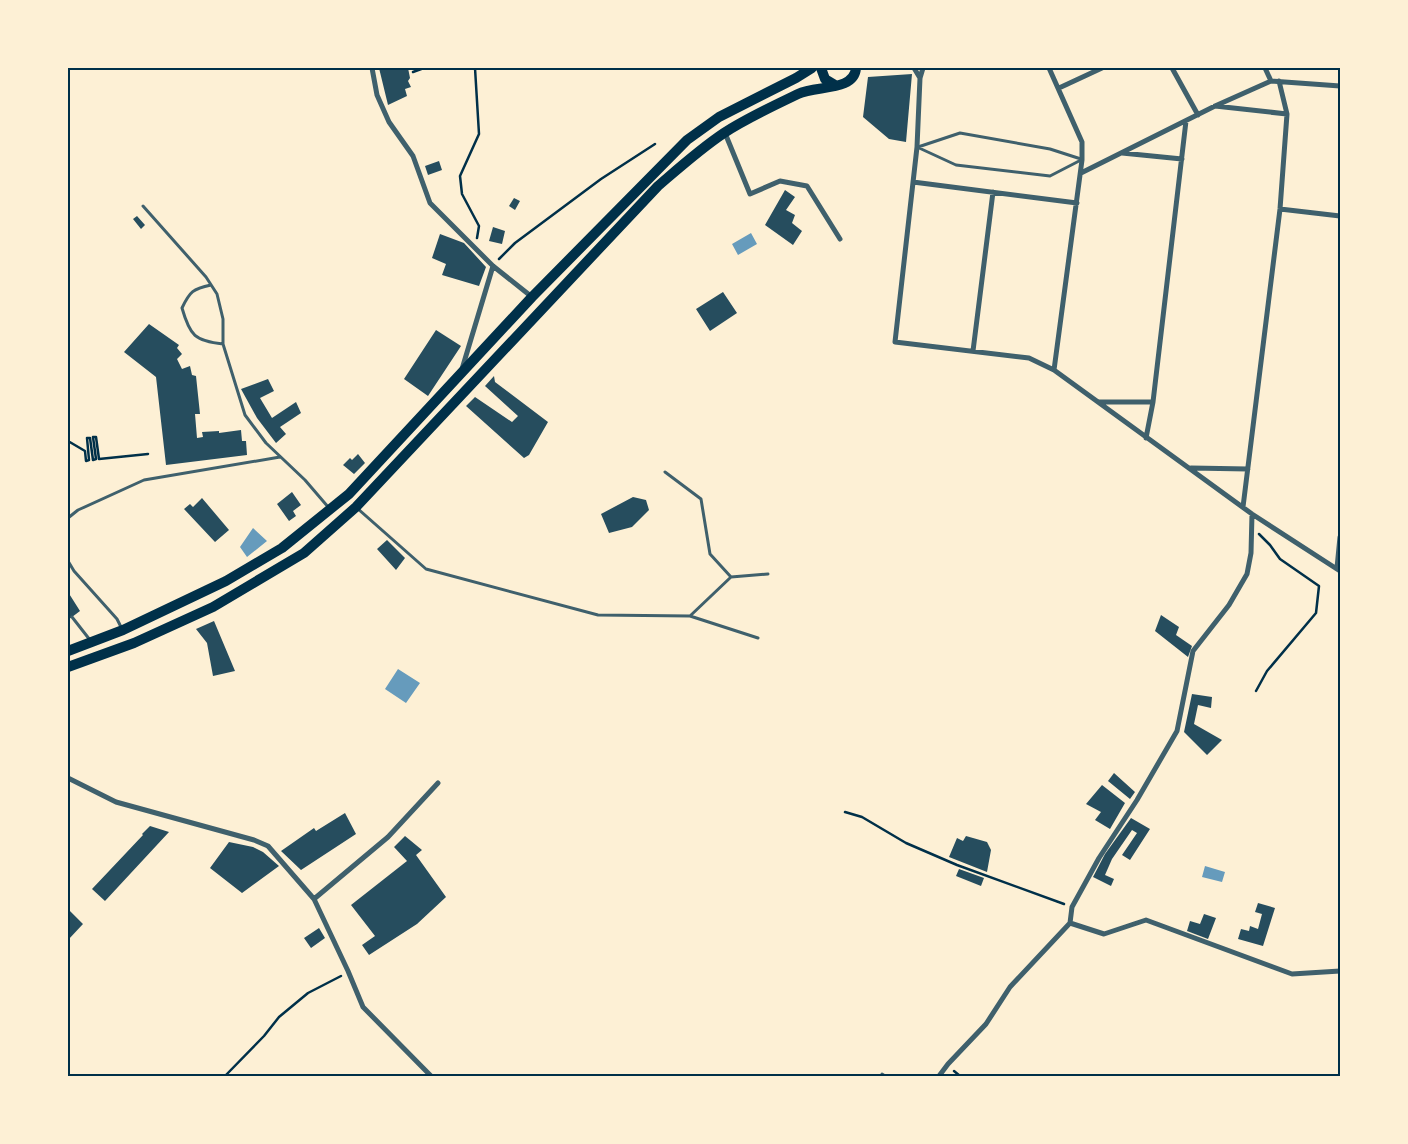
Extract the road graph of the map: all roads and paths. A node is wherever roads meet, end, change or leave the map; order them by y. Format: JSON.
{"nodes":[{"id":1,"x":372,"y":68,"type":"edge"},
{"id":2,"x":424,"y":68,"type":"edge"},
{"id":3,"x":475,"y":68,"type":"edge"},
{"id":4,"x":812,"y":68,"type":"edge"},
{"id":5,"x":821,"y":68,"type":"edge"},
{"id":6,"x":914,"y":68,"type":"edge"},
{"id":7,"x":923,"y":68,"type":"edge"},
{"id":8,"x":1048,"y":68,"type":"edge"},
{"id":9,"x":1102,"y":68,"type":"edge"},
{"id":10,"x":1172,"y":68,"type":"edge"},
{"id":11,"x":1265,"y":68,"type":"edge"},
{"id":12,"x":859,"y":69,"type":"edge"},
{"id":13,"x":413,"y":72,"type":"dead end"},
{"id":14,"x":920,"y":78,"type":"junction"},
{"id":15,"x":1271,"y":81,"type":"junction"},
{"id":16,"x":1279,"y":81,"type":"junction"},
{"id":17,"x":835,"y":85,"type":"junction"},
{"id":18,"x":1340,"y":86,"type":"edge"},
{"id":19,"x":1059,"y":88,"type":"junction"},
{"id":20,"x":1215,"y":106,"type":"junction"},
{"id":21,"x":1287,"y":114,"type":"junction"},
{"id":22,"x":1198,"y":115,"type":"junction"},
{"id":23,"x":1186,"y":121,"type":"junction"},
{"id":24,"x":725,"y":132,"type":"junction"},
{"id":25,"x":655,"y":144,"type":"dead end"},
{"id":26,"x":918,"y":147,"type":"junction"},
{"id":27,"x":1122,"y":153,"type":"junction"},
{"id":28,"x":1182,"y":159,"type":"junction"},
{"id":29,"x":1082,"y":160,"type":"junction"},
{"id":30,"x":1081,"y":173,"type":"junction"},
{"id":31,"x":913,"y":182,"type":"junction"},
{"id":32,"x":993,"y":192,"type":"junction"},
{"id":33,"x":1077,"y":203,"type":"junction"},
{"id":34,"x":143,"y":206,"type":"dead end"},
{"id":35,"x":1280,"y":209,"type":"junction"},
{"id":36,"x":1340,"y":216,"type":"edge"},
{"id":37,"x":840,"y":239,"type":"dead end"},
{"id":38,"x":476,"y":250,"type":"junction"},
{"id":39,"x":493,"y":266,"type":"junction"},
{"id":40,"x":211,"y":285,"type":"junction"},
{"id":41,"x":532,"y":296,"type":"junction"},
{"id":42,"x":223,"y":344,"type":"junction"},
{"id":43,"x":973,"y":350,"type":"junction"},
{"id":44,"x":1054,"y":370,"type":"junction"},
{"id":45,"x":460,"y":374,"type":"junction"},
{"id":46,"x":1098,"y":402,"type":"junction"},
{"id":47,"x":1153,"y":402,"type":"junction"},
{"id":48,"x":1146,"y":438,"type":"junction"},
{"id":49,"x":68,"y":441,"type":"edge"},
{"id":50,"x":148,"y":454,"type":"dead end"},
{"id":51,"x":280,"y":457,"type":"junction"},
{"id":52,"x":1190,"y":468,"type":"junction"},
{"id":53,"x":1248,"y":469,"type":"junction"},
{"id":54,"x":665,"y":472,"type":"dead end"},
{"id":55,"x":356,"y":507,"type":"junction"},
{"id":56,"x":1243,"y":507,"type":"junction"},
{"id":57,"x":330,"y":509,"type":"junction"},
{"id":58,"x":1252,"y":514,"type":"junction"},
{"id":59,"x":68,"y":518,"type":"edge"},
{"id":60,"x":1252,"y":526,"type":"junction"},
{"id":61,"x":1340,"y":537,"type":"edge"},
{"id":62,"x":68,"y":561,"type":"edge"},
{"id":63,"x":1339,"y":570,"type":"edge"},
{"id":64,"x":768,"y":574,"type":"dead end"},
{"id":65,"x":731,"y":577,"type":"junction"},
{"id":66,"x":690,"y":616,"type":"junction"},
{"id":67,"x":72,"y":617,"type":"dead end"},
{"id":68,"x":122,"y":630,"type":"junction"},
{"id":69,"x":758,"y":638,"type":"dead end"},
{"id":70,"x":91,"y":642,"type":"junction"},
{"id":71,"x":68,"y":651,"type":"edge"},
{"id":72,"x":68,"y":667,"type":"edge"},
{"id":73,"x":1256,"y":691,"type":"dead end"},
{"id":74,"x":68,"y":778,"type":"edge"},
{"id":75,"x":438,"y":783,"type":"dead end"},
{"id":76,"x":845,"y":812,"type":"dead end"},
{"id":77,"x":314,"y":899,"type":"junction"},
{"id":78,"x":1072,"y":907,"type":"junction"},
{"id":79,"x":1070,"y":923,"type":"junction"},
{"id":80,"x":348,"y":971,"type":"junction"},
{"id":81,"x":1340,"y":971,"type":"edge"},
{"id":82,"x":226,"y":1076,"type":"edge"},
{"id":83,"x":431,"y":1076,"type":"edge"},
{"id":84,"x":939,"y":1076,"type":"edge"}],
"edges":[{"from":1,"to":38,"type":"street"},
{"from":2,"to":13,"type":"path"},
{"from":3,"to":38,"type":"path"},
{"from":4,"to":41,"type":"highway"},
{"from":5,"to":17,"type":"highway"},
{"from":6,"to":14,"type":"street"},
{"from":7,"to":14,"type":"street"},
{"from":8,"to":19,"type":"street"},
{"from":9,"to":19,"type":"street"},
{"from":10,"to":22,"type":"street"},
{"from":11,"to":15,"type":"street"},
{"from":12,"to":17,"type":"highway"},
{"from":14,"to":26,"type":"street"},
{"from":15,"to":16,"type":"street"},
{"from":15,"to":20,"type":"street"},
{"from":16,"to":18,"type":"street"},
{"from":16,"to":21,"type":"street"},
{"from":17,"to":24,"type":"highway"},
{"from":19,"to":29,"type":"street"},
{"from":20,"to":21,"type":"street"},
{"from":20,"to":22,"type":"street"},
{"from":21,"to":35,"type":"street"},
{"from":22,"to":23,"type":"street"},
{"from":23,"to":27,"type":"street"},
{"from":23,"to":28,"type":"street"},
{"from":24,"to":37,"type":"street"},
{"from":24,"to":55,"type":"highway"},
{"from":25,"to":39,"type":"path"},
{"from":26,"to":29,"type":"lane"},
{"from":26,"to":29,"type":"lane"},
{"from":26,"to":31,"type":"street"},
{"from":27,"to":28,"type":"street"},
{"from":27,"to":30,"type":"street"},
{"from":28,"to":47,"type":"street"},
{"from":29,"to":30,"type":"street"},
{"from":30,"to":33,"type":"street"},
{"from":31,"to":32,"type":"street"},
{"from":31,"to":43,"type":"street"},
{"from":32,"to":33,"type":"street"},
{"from":32,"to":43,"type":"street"},
{"from":33,"to":44,"type":"street"},
{"from":34,"to":40,"type":"lane"},
{"from":35,"to":36,"type":"street"},
{"from":35,"to":53,"type":"street"},
{"from":38,"to":39,"type":"street"},
{"from":39,"to":41,"type":"street"},
{"from":39,"to":45,"type":"street"},
{"from":40,"to":42,"type":"lane"},
{"from":40,"to":42,"type":"lane"},
{"from":41,"to":45,"type":"highway"},
{"from":42,"to":51,"type":"lane"},
{"from":43,"to":44,"type":"street"},
{"from":44,"to":46,"type":"street"},
{"from":45,"to":57,"type":"highway"},
{"from":46,"to":47,"type":"street"},
{"from":46,"to":48,"type":"street"},
{"from":47,"to":48,"type":"street"},
{"from":48,"to":52,"type":"street"},
{"from":49,"to":50,"type":"path"},
{"from":51,"to":57,"type":"lane"},
{"from":51,"to":59,"type":"lane"},
{"from":52,"to":53,"type":"street"},
{"from":52,"to":56,"type":"street"},
{"from":53,"to":56,"type":"street"},
{"from":54,"to":65,"type":"lane"},
{"from":55,"to":66,"type":"lane"},
{"from":55,"to":72,"type":"highway"},
{"from":56,"to":58,"type":"street"},
{"from":57,"to":68,"type":"highway"},
{"from":58,"to":60,"type":"street"},
{"from":58,"to":63,"type":"street"},
{"from":60,"to":73,"type":"path"},
{"from":60,"to":78,"type":"street"},
{"from":61,"to":63,"type":"street"},
{"from":62,"to":68,"type":"lane"},
{"from":64,"to":65,"type":"lane"},
{"from":65,"to":66,"type":"lane"},
{"from":66,"to":69,"type":"lane"},
{"from":67,"to":70,"type":"lane"},
{"from":68,"to":70,"type":"highway"},
{"from":70,"to":71,"type":"highway"},
{"from":74,"to":77,"type":"street"},
{"from":75,"to":77,"type":"street"},
{"from":76,"to":78,"type":"path"},
{"from":77,"to":80,"type":"street"},
{"from":78,"to":79,"type":"street"},
{"from":79,"to":81,"type":"street"},
{"from":79,"to":84,"type":"street"},
{"from":80,"to":82,"type":"path"},
{"from":80,"to":83,"type":"street"}]}
